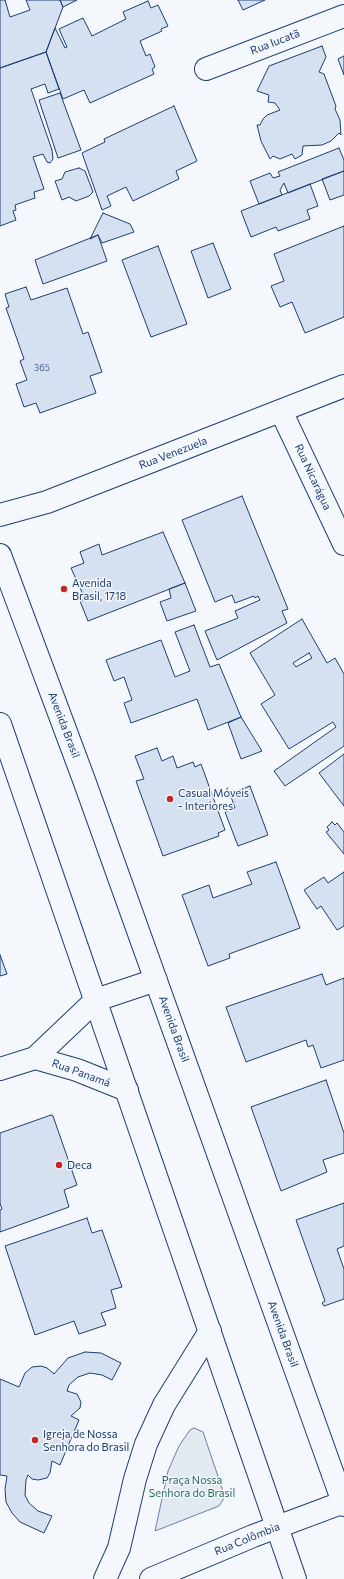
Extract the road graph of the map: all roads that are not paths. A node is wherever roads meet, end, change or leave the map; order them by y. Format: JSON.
{"nodes":[{"id":1,"x":344,"y":16,"type":"edge"},
{"id":2,"x":206,"y":69,"type":"dead end"},
{"id":3,"x":344,"y":386,"type":"edge"},
{"id":4,"x":282,"y":411,"type":"junction"},
{"id":5,"x":0,"y":515,"type":"edge"},
{"id":6,"x":344,"y":544,"type":"edge"},
{"id":7,"x":0,"y":555,"type":"edge"},
{"id":8,"x":0,"y":724,"type":"edge"},
{"id":9,"x":156,"y":980,"type":"junction"},
{"id":10,"x":96,"y":1000,"type":"junction"},
{"id":11,"x":35,"y":1058,"type":"junction"},
{"id":12,"x":0,"y":1069,"type":"edge"},
{"id":13,"x":127,"y":1090,"type":"junction"},
{"id":14,"x":210,"y":1331,"type":"junction"},
{"id":15,"x":344,"y":1503,"type":"edge"},
{"id":16,"x":278,"y":1526,"type":"junction"},
{"id":17,"x":105,"y":1579,"type":"edge"},
{"id":18,"x":151,"y":1579,"type":"edge"},
{"id":19,"x":295,"y":1579,"type":"edge"}],
"edges":[{"from":1,"to":2,"type":"main road","name":"Rua Iucatã"},
{"from":3,"to":4,"type":"main road","name":"Rua Venezuela"},
{"from":4,"to":5,"type":"main road","name":"Rua Venezuela"},
{"from":4,"to":6,"type":"main road","name":"Rua Nicarágua"},
{"from":7,"to":9,"type":"main road","name":"Avenida Brasil"},
{"from":8,"to":10,"type":"main road"},
{"from":9,"to":10,"type":"main road"},
{"from":9,"to":15,"type":"main road","name":"Avenida Brasil"},
{"from":10,"to":11,"type":"main road","name":"Rua Panamá"},
{"from":10,"to":13,"type":"main road"},
{"from":11,"to":12,"type":"main road","name":"Rua Panamá"},
{"from":11,"to":13,"type":"main road","name":"Rua Panamá"},
{"from":13,"to":14,"type":"main road"},
{"from":14,"to":16,"type":"main road"},
{"from":14,"to":17,"type":"main road"},
{"from":15,"to":16,"type":"main road","name":"Rua Colômbia"},
{"from":16,"to":18,"type":"main road","name":"Rua Colômbia"},
{"from":16,"to":19,"type":"main road"}]}
